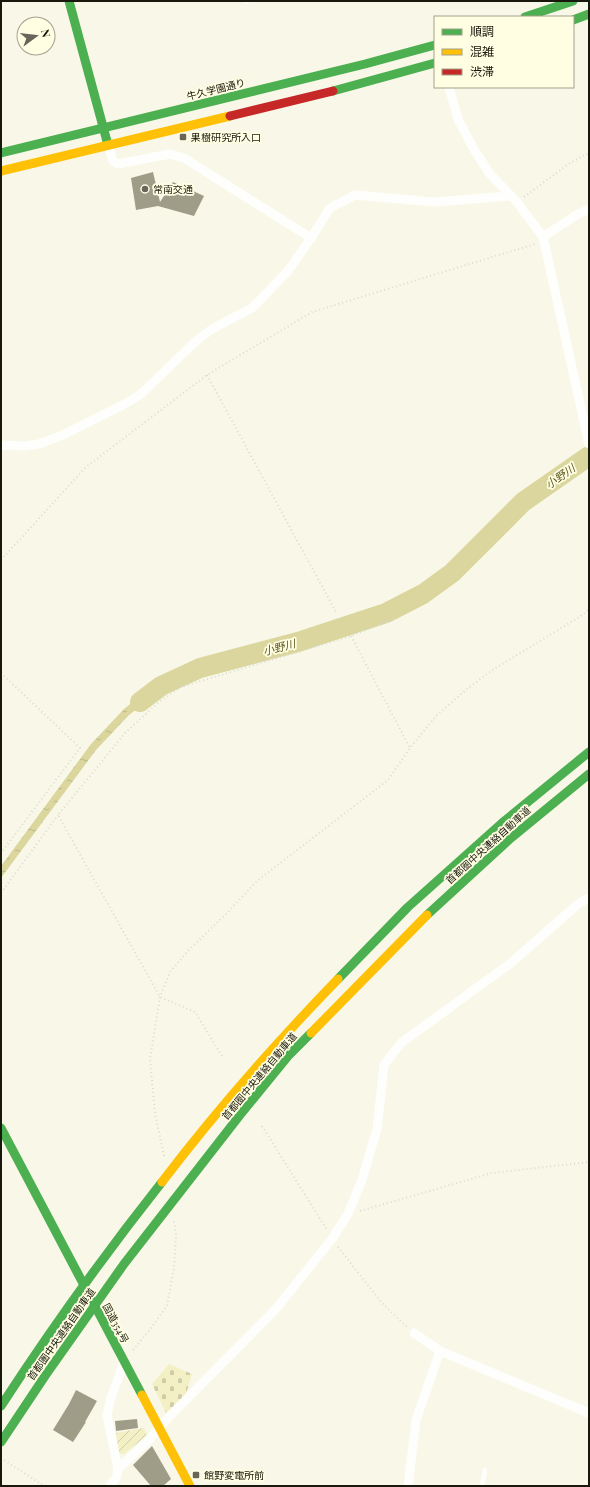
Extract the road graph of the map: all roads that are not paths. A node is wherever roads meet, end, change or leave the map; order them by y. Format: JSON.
{"nodes":[{"id":1,"x":69,"y":1,"type":"edge"},
{"id":2,"x":573,"y":1,"type":"edge"},
{"id":3,"x":589,"y":14,"type":"edge"},
{"id":4,"x":528,"y":16,"type":"edge"},
{"id":5,"x":574,"y":20,"type":"edge"},
{"id":6,"x":434,"y":45,"type":"edge"},
{"id":7,"x":434,"y":63,"type":"edge"},
{"id":8,"x":449,"y":88,"type":"edge"},
{"id":9,"x":104,"y":128,"type":"junction"},
{"id":10,"x":108,"y":145,"type":"junction"},
{"id":11,"x":1,"y":153,"type":"edge"},
{"id":12,"x":1,"y":171,"type":"edge"},
{"id":13,"x":514,"y":199,"type":"junction"},
{"id":14,"x":589,"y":209,"type":"edge"},
{"id":15,"x":543,"y":236,"type":"junction"},
{"id":16,"x":311,"y":238,"type":"junction"},
{"id":17,"x":589,"y":444,"type":"edge"},
{"id":18,"x":1,"y":445,"type":"edge"},
{"id":19,"x":589,"y":752,"type":"edge"},
{"id":20,"x":589,"y":774,"type":"edge"},
{"id":21,"x":589,"y":898,"type":"edge"},
{"id":22,"x":1,"y":1128,"type":"edge"},
{"id":23,"x":414,"y":1333,"type":"road end"},
{"id":24,"x":440,"y":1351,"type":"junction"},
{"id":25,"x":124,"y":1362,"type":"junction"},
{"id":26,"x":1,"y":1406,"type":"edge"},
{"id":27,"x":589,"y":1414,"type":"edge"},
{"id":28,"x":159,"y":1429,"type":"junction"},
{"id":29,"x":1,"y":1442,"type":"edge"},
{"id":30,"x":118,"y":1468,"type":"junction"},
{"id":31,"x":485,"y":1470,"type":"dead end"},
{"id":32,"x":110,"y":1486,"type":"edge"},
{"id":33,"x":190,"y":1486,"type":"edge"},
{"id":34,"x":408,"y":1486,"type":"edge"},
{"id":35,"x":482,"y":1486,"type":"edge"}],
"edges":[{"from":1,"to":9,"type":"main road"},
{"from":2,"to":4,"type":"main road"},
{"from":3,"to":5,"type":"main road"},
{"from":6,"to":9,"type":"main road","name":"牛久学園通り"},
{"from":7,"to":10,"type":"main road"},
{"from":8,"to":13,"type":"street"},
{"from":9,"to":10,"type":"main road"},
{"from":9,"to":11,"type":"main road","name":"牛久学園通り"},
{"from":10,"to":12,"type":"main road"},
{"from":10,"to":16,"type":"street"},
{"from":13,"to":15,"type":"street"},
{"from":13,"to":16,"type":"street"},
{"from":14,"to":15,"type":"street"},
{"from":15,"to":17,"type":"street"},
{"from":16,"to":18,"type":"street"},
{"from":19,"to":26,"type":"main road","name":"首都圏中央連絡自動車道"},
{"from":20,"to":29,"type":"main road","name":"首都圏中央連絡自動車道"},
{"from":21,"to":28,"type":"street"},
{"from":22,"to":25,"type":"main road","name":"国道354号"},
{"from":23,"to":24,"type":"street"},
{"from":24,"to":27,"type":"street"},
{"from":24,"to":34,"type":"street"},
{"from":25,"to":28,"type":"main road","name":"国道354号"},
{"from":25,"to":30,"type":"street"},
{"from":28,"to":30,"type":"street"},
{"from":28,"to":33,"type":"main road","name":"国道354号"},
{"from":30,"to":32,"type":"street"},
{"from":31,"to":35,"type":"lane"}]}
